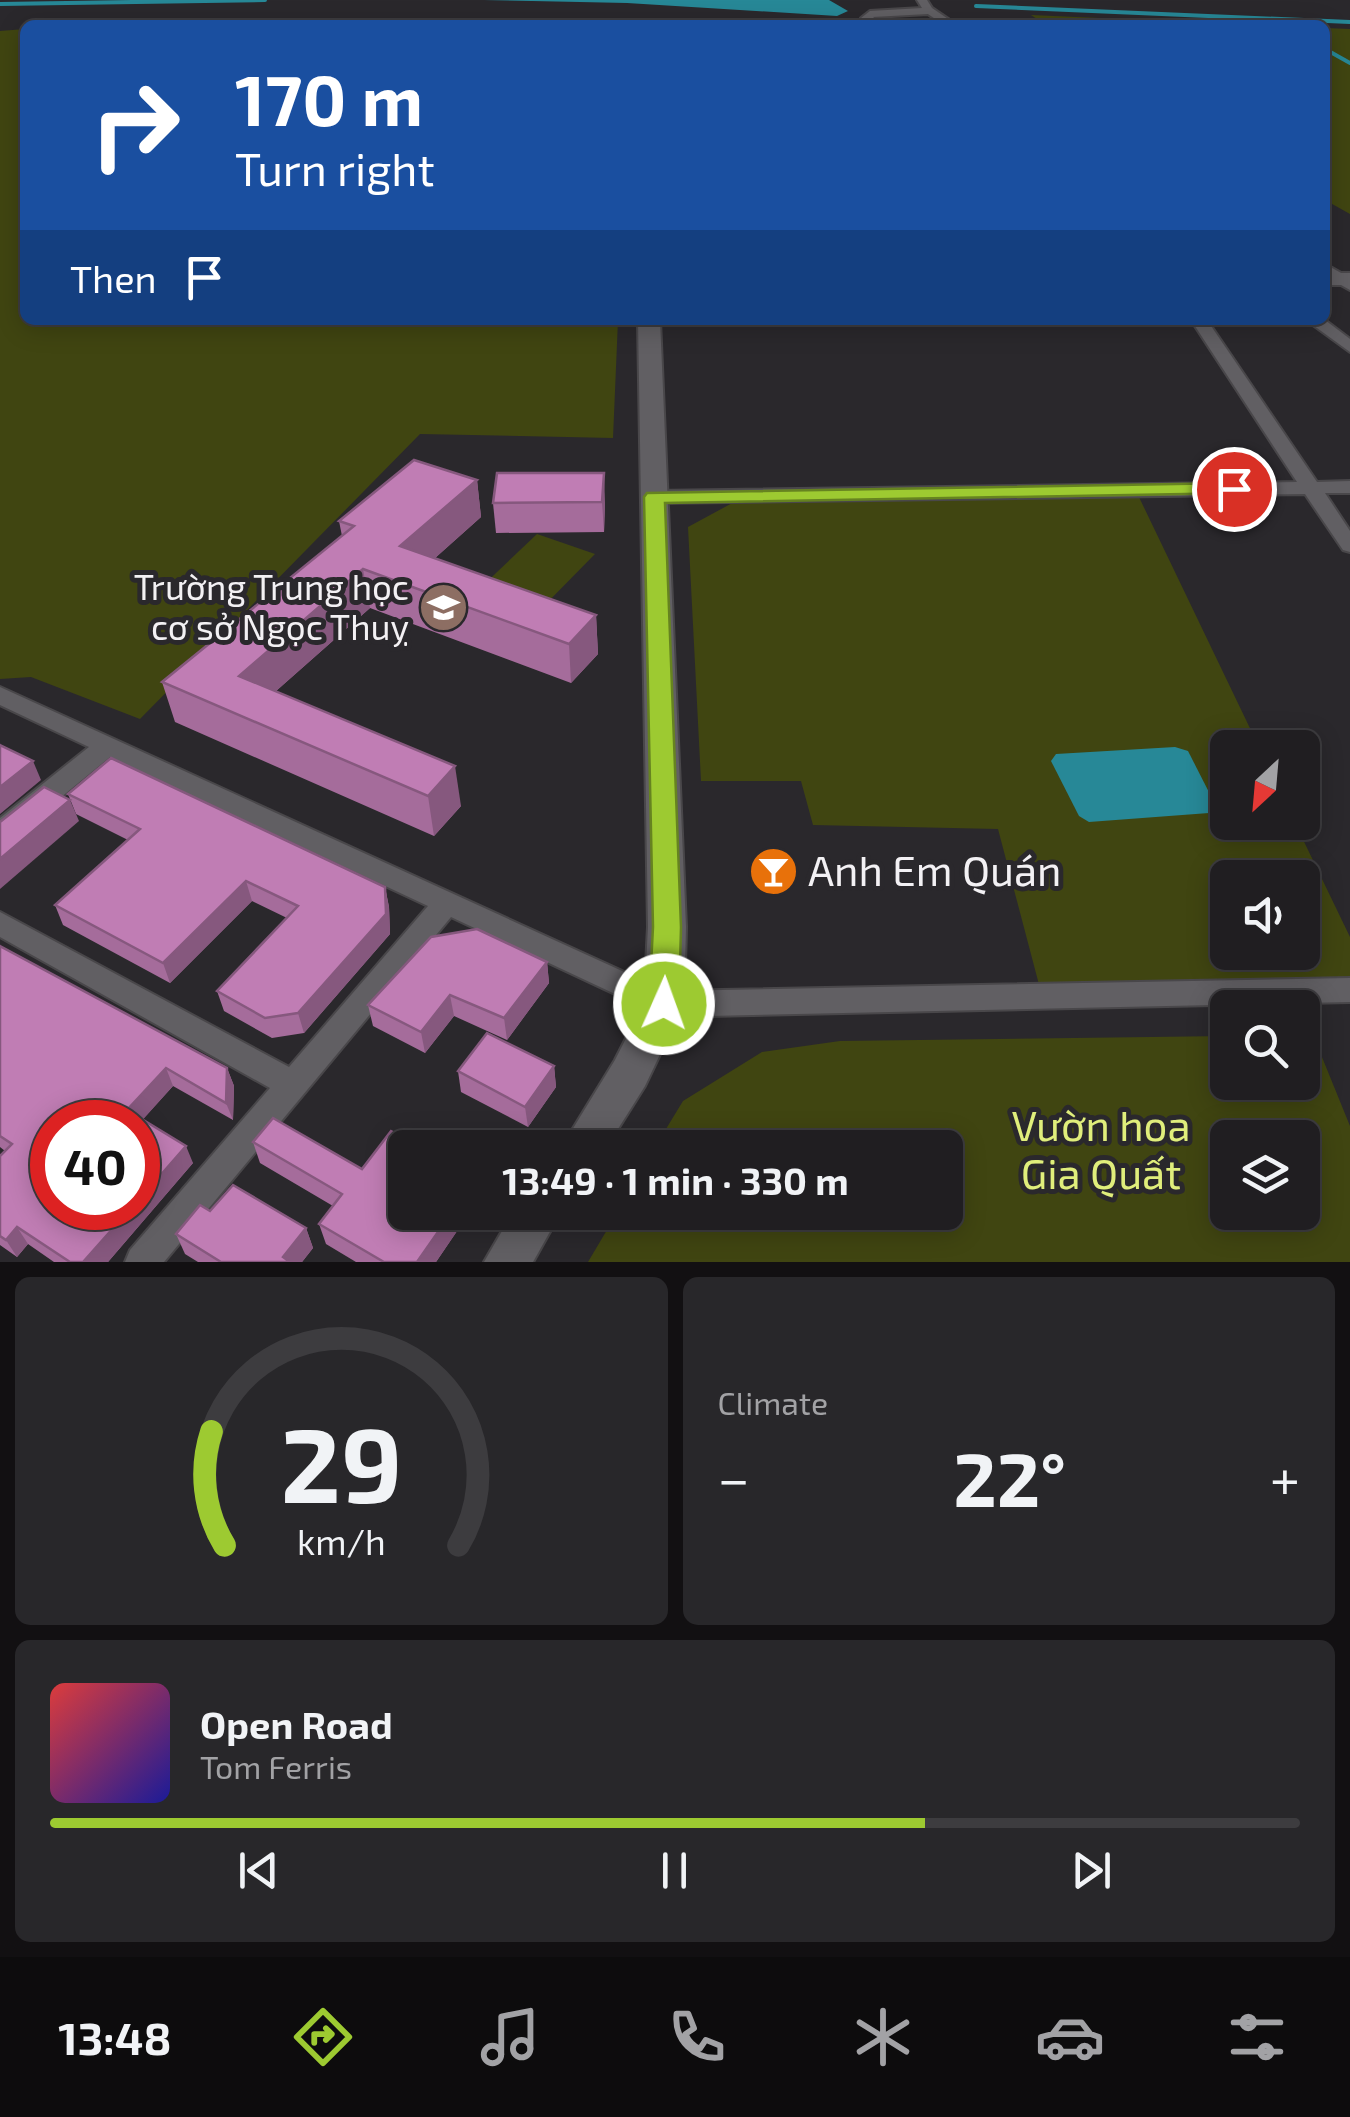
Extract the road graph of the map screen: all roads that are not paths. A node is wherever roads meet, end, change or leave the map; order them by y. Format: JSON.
{"nodes":[{"id":1,"x":922,"y":0,"type":"edge"},
{"id":2,"x":930,"y":11,"type":"junction"},
{"id":3,"x":869,"y":20,"type":"edge"},
{"id":4,"x":944,"y":20,"type":"edge"},
{"id":5,"x":649,"y":325,"type":"edge"},
{"id":6,"x":1202,"y":325,"type":"edge"},
{"id":7,"x":1321,"y":325,"type":"edge"},
{"id":8,"x":1350,"y":347,"type":"edge"},
{"id":9,"x":1350,"y":487,"type":"edge"},
{"id":10,"x":1311,"y":488,"type":"junction"},
{"id":11,"x":654,"y":497,"type":"junction"},
{"id":12,"x":1350,"y":546,"type":"edge"},
{"id":13,"x":0,"y":695,"type":"edge"},
{"id":14,"x":108,"y":745,"type":"junction"},
{"id":15,"x":0,"y":833,"type":"edge"},
{"id":16,"x":447,"y":903,"type":"junction"},
{"id":17,"x":0,"y":923,"type":"edge"},
{"id":18,"x":1350,"y":990,"type":"edge"},
{"id":19,"x":664,"y":1004,"type":"junction"},
{"id":20,"x":293,"y":1085,"type":"junction"},
{"id":21,"x":593,"y":1130,"type":"edge"},
{"id":22,"x":527,"y":1230,"type":"edge"},
{"id":23,"x":142,"y":1262,"type":"edge"},
{"id":24,"x":507,"y":1262,"type":"edge"}],
"edges":[{"from":1,"to":2,"type":"street"},
{"from":2,"to":3,"type":"street"},
{"from":2,"to":4,"type":"street"},
{"from":5,"to":11,"type":"street"},
{"from":6,"to":10,"type":"street"},
{"from":7,"to":8,"type":"street"},
{"from":9,"to":10,"type":"street"},
{"from":10,"to":11,"type":"street"},
{"from":10,"to":12,"type":"street"},
{"from":11,"to":19,"type":"street"},
{"from":13,"to":14,"type":"street"},
{"from":14,"to":15,"type":"street"},
{"from":14,"to":16,"type":"street"},
{"from":16,"to":19,"type":"street"},
{"from":16,"to":20,"type":"street"},
{"from":17,"to":20,"type":"street"},
{"from":18,"to":19,"type":"street"},
{"from":19,"to":21,"type":"street"},
{"from":20,"to":23,"type":"street"},
{"from":22,"to":24,"type":"street"}]}
